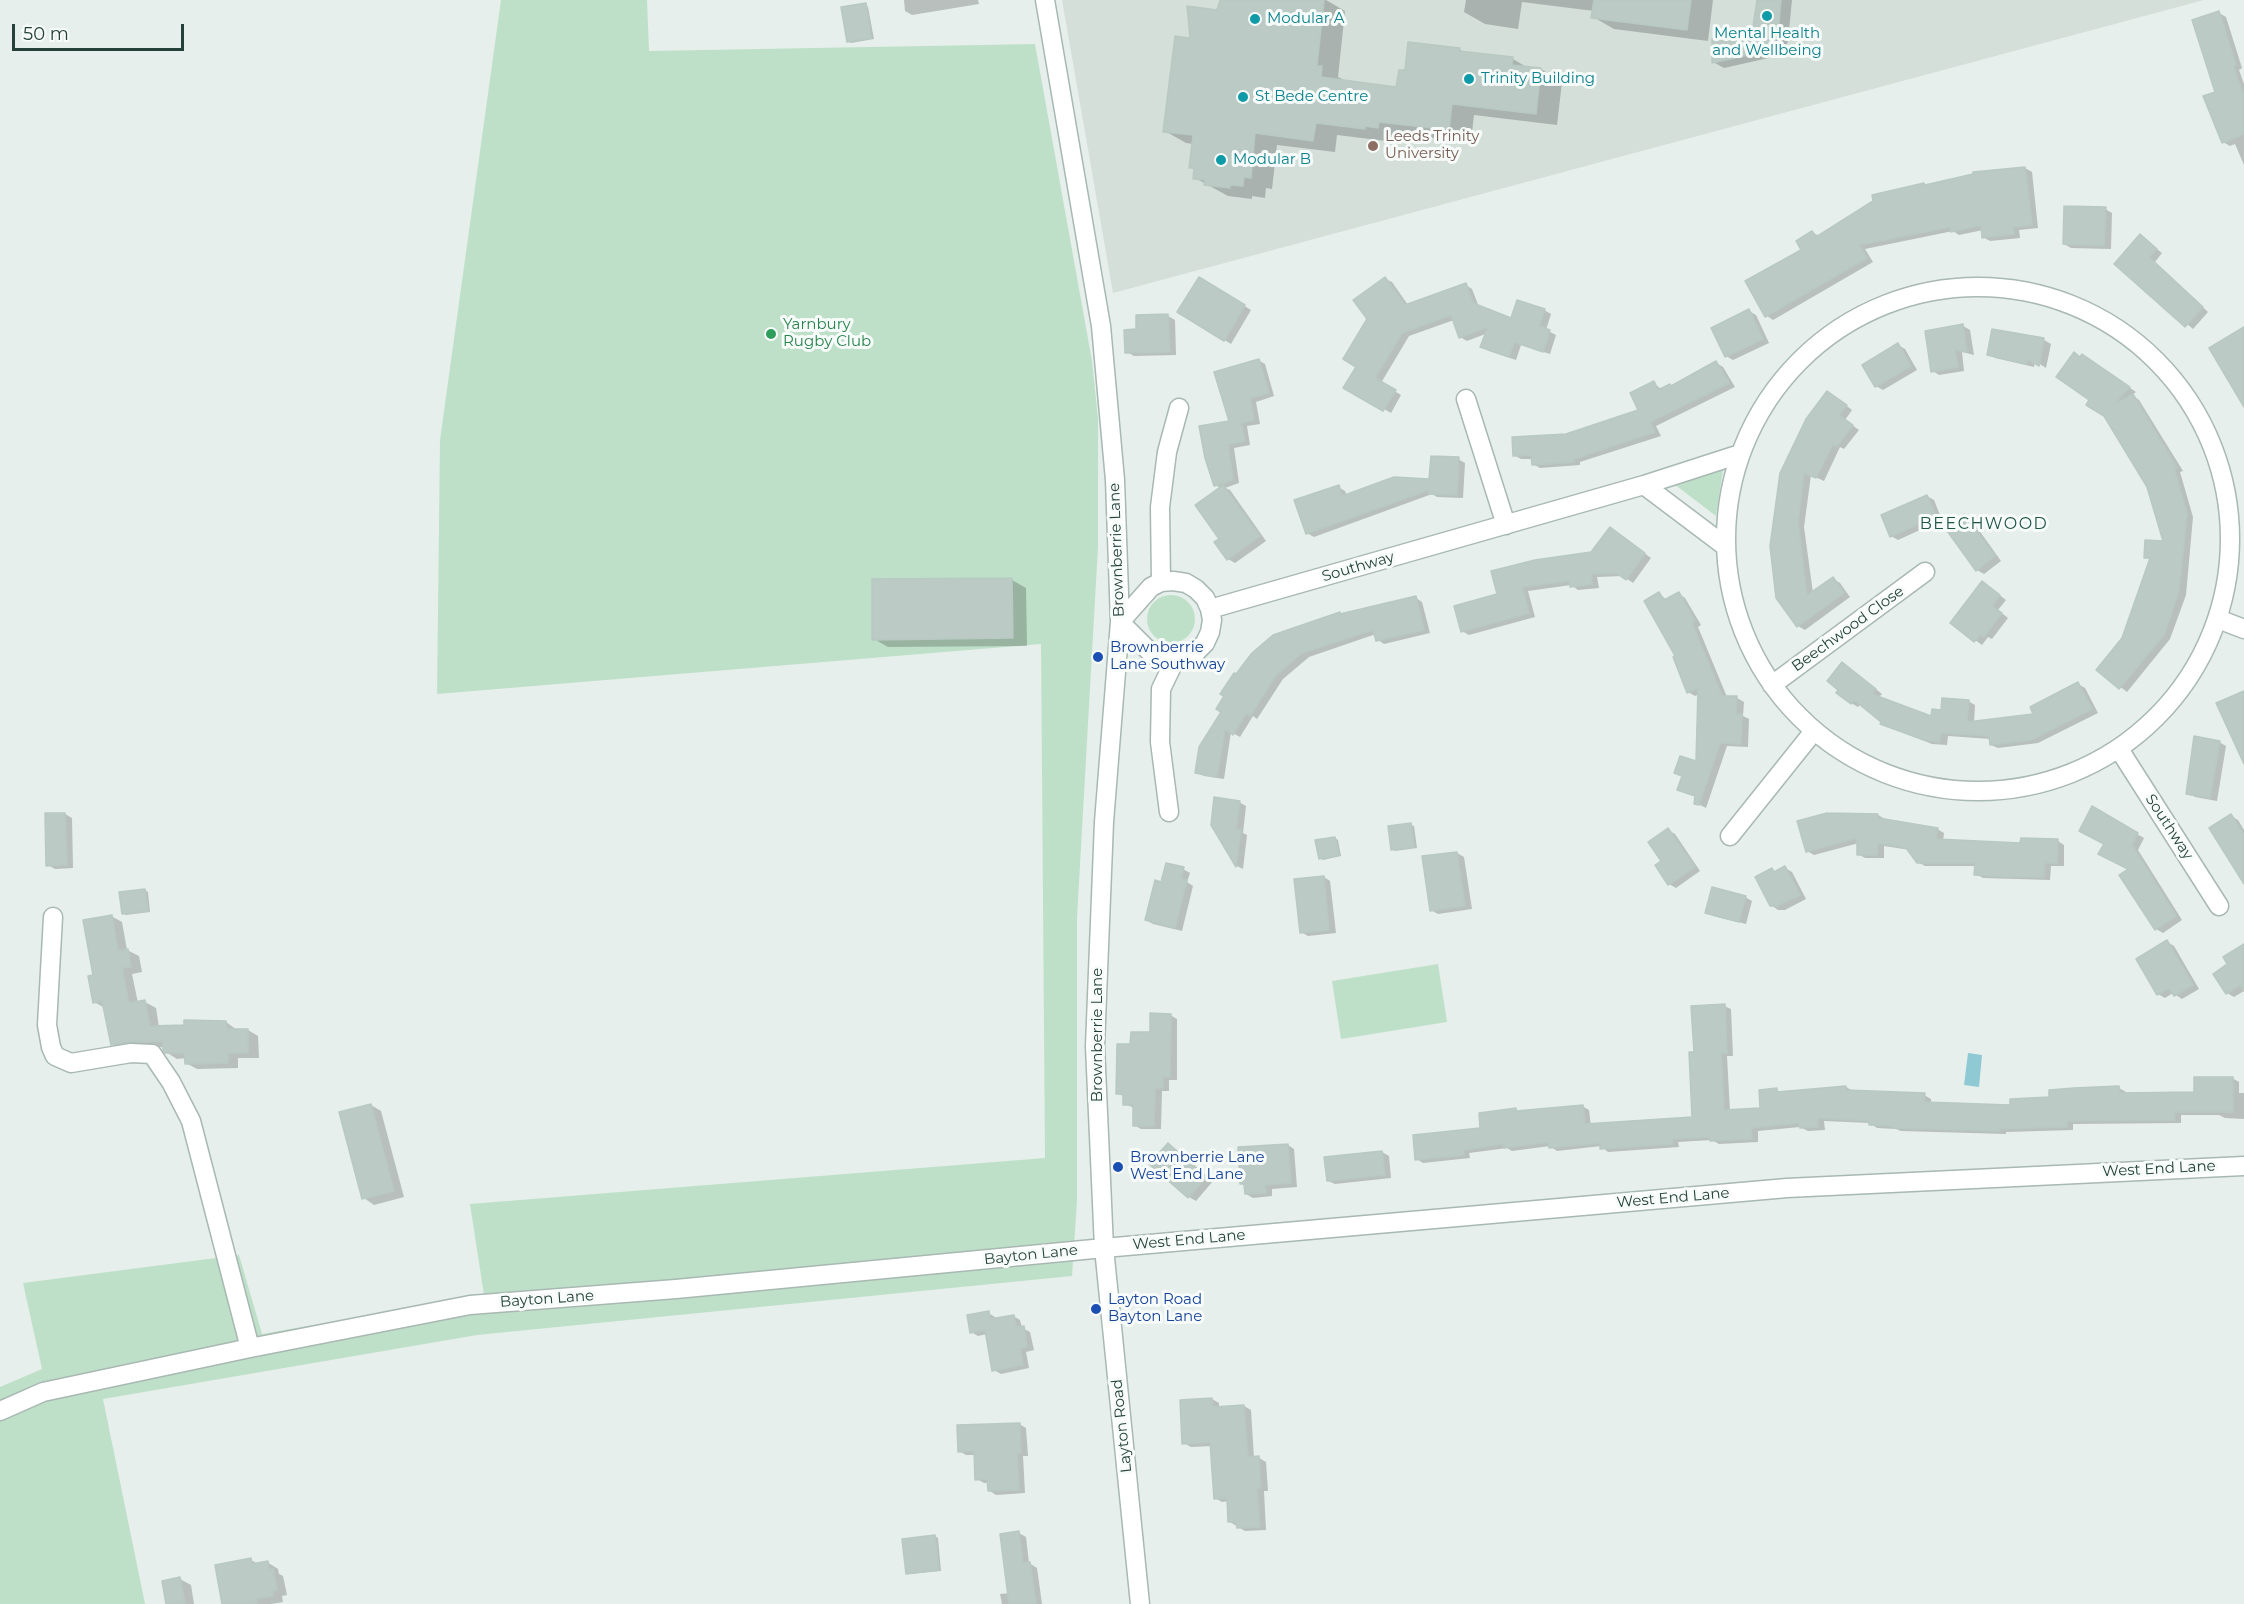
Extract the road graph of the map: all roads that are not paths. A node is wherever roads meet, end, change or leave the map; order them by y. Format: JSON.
{"nodes":[{"id":1,"x":1045,"y":0,"type":"edge"},
{"id":2,"x":1466,"y":399,"type":"dead end"},
{"id":3,"x":1179,"y":408,"type":"dead end"},
{"id":4,"x":1740,"y":454,"type":"junction"},
{"id":5,"x":1644,"y":486,"type":"junction"},
{"id":6,"x":1506,"y":525,"type":"junction"},
{"id":7,"x":1725,"y":546,"type":"junction"},
{"id":8,"x":1925,"y":572,"type":"dead end"},
{"id":9,"x":1161,"y":582,"type":"junction"},
{"id":10,"x":1210,"y":609,"type":"junction"},
{"id":11,"x":2218,"y":619,"type":"junction"},
{"id":12,"x":1120,"y":621,"type":"junction"},
{"id":13,"x":2244,"y":629,"type":"edge"},
{"id":14,"x":1175,"y":660,"type":"junction"},
{"id":15,"x":1772,"y":685,"type":"junction"},
{"id":16,"x":1814,"y":732,"type":"junction"},
{"id":17,"x":2119,"y":749,"type":"junction"},
{"id":18,"x":1169,"y":812,"type":"dead end"},
{"id":19,"x":1730,"y":836,"type":"dead end"},
{"id":20,"x":2219,"y":906,"type":"dead end"},
{"id":21,"x":53,"y":917,"type":"dead end"},
{"id":22,"x":2244,"y":1166,"type":"edge"},
{"id":23,"x":1104,"y":1248,"type":"junction"},
{"id":24,"x":250,"y":1348,"type":"junction"},
{"id":25,"x":0,"y":1411,"type":"edge"},
{"id":26,"x":1140,"y":1604,"type":"edge"}],
"edges":[{"from":1,"to":12,"type":"street","name":"Brownberrie Lane"},
{"from":2,"to":6,"type":"street"},
{"from":3,"to":9,"type":"street"},
{"from":4,"to":5,"type":"street","name":"Southway"},
{"from":4,"to":7,"type":"street"},
{"from":4,"to":11,"type":"street"},
{"from":5,"to":6,"type":"street","name":"Southway"},
{"from":5,"to":7,"type":"street"},
{"from":6,"to":10,"type":"street","name":"Southway"},
{"from":7,"to":15,"type":"street"},
{"from":8,"to":15,"type":"street","name":"Beechwood Close"},
{"from":9,"to":10,"type":"street"},
{"from":9,"to":12,"type":"street"},
{"from":10,"to":14,"type":"street"},
{"from":11,"to":13,"type":"street"},
{"from":11,"to":17,"type":"street"},
{"from":12,"to":14,"type":"street"},
{"from":12,"to":23,"type":"street","name":"Brownberrie Lane"},
{"from":14,"to":18,"type":"street"},
{"from":15,"to":16,"type":"street"},
{"from":16,"to":17,"type":"street"},
{"from":16,"to":19,"type":"street"},
{"from":17,"to":20,"type":"street","name":"Southway"},
{"from":21,"to":24,"type":"street"},
{"from":22,"to":23,"type":"street","name":"West End Lane"},
{"from":23,"to":24,"type":"street","name":"Bayton Lane"},
{"from":23,"to":26,"type":"street","name":"Layton Road"},
{"from":24,"to":25,"type":"street","name":"Bayton Lane"}]}
